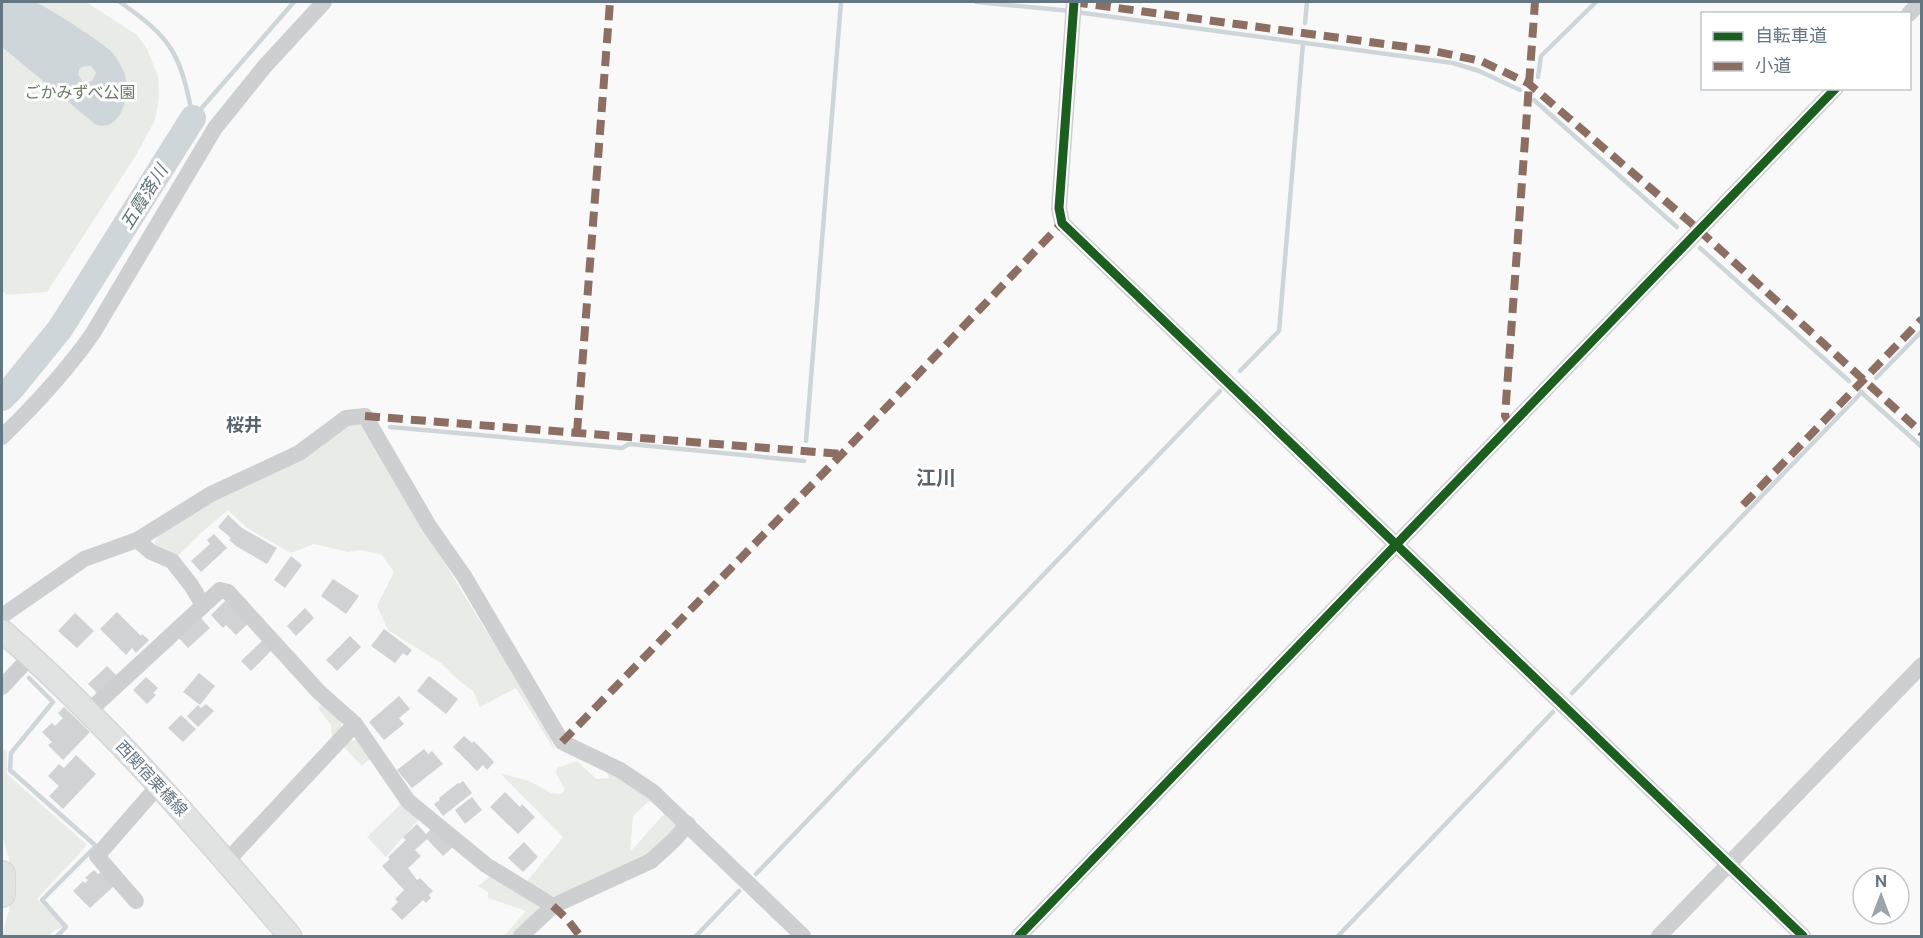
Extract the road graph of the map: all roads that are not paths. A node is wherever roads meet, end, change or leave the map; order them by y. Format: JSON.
{"nodes":[{"id":1,"x":324,"y":2,"type":"edge"},
{"id":2,"x":1074,"y":8,"type":"edge"},
{"id":3,"x":1834,"y":90,"type":"edge"},
{"id":4,"x":2,"y":437,"type":"edge"},
{"id":5,"x":137,"y":540,"type":"junction"},
{"id":6,"x":1396,"y":545,"type":"junction"},
{"id":7,"x":203,"y":604,"type":"junction"},
{"id":8,"x":2,"y":616,"type":"edge"},
{"id":9,"x":2,"y":631,"type":"edge"},
{"id":10,"x":31,"y":656,"type":"junction"},
{"id":11,"x":1922,"y":664,"type":"edge"},
{"id":12,"x":2,"y":687,"type":"edge"},
{"id":13,"x":89,"y":711,"type":"junction"},
{"id":14,"x":355,"y":724,"type":"junction"},
{"id":15,"x":159,"y":785,"type":"junction"},
{"id":16,"x":688,"y":824,"type":"junction"},
{"id":17,"x":226,"y":861,"type":"junction"},
{"id":18,"x":1728,"y":864,"type":"junction"},
{"id":19,"x":2,"y":874,"type":"edge"},
{"id":20,"x":2,"y":894,"type":"edge"},
{"id":21,"x":136,"y":901,"type":"dead end"},
{"id":22,"x":553,"y":906,"type":"junction"},
{"id":23,"x":290,"y":936,"type":"edge"},
{"id":24,"x":521,"y":936,"type":"edge"},
{"id":25,"x":803,"y":936,"type":"edge"},
{"id":26,"x":1019,"y":936,"type":"edge"},
{"id":27,"x":1659,"y":936,"type":"edge"},
{"id":28,"x":1803,"y":936,"type":"edge"}],
"edges":[{"from":1,"to":4,"type":"street"},
{"from":2,"to":6,"type":"street"},
{"from":3,"to":6,"type":"street"},
{"from":5,"to":7,"type":"street"},
{"from":5,"to":8,"type":"street"},
{"from":5,"to":16,"type":"street"},
{"from":6,"to":18,"type":"street"},
{"from":6,"to":26,"type":"street"},
{"from":7,"to":13,"type":"street"},
{"from":7,"to":14,"type":"street"},
{"from":9,"to":10,"type":"main road","name":"西関宿栗橋線"},
{"from":10,"to":12,"type":"street"},
{"from":10,"to":13,"type":"main road","name":"西関宿栗橋線"},
{"from":11,"to":18,"type":"street"},
{"from":13,"to":15,"type":"main road","name":"西関宿栗橋線"},
{"from":14,"to":17,"type":"street"},
{"from":14,"to":22,"type":"street"},
{"from":15,"to":17,"type":"main road","name":"西関宿栗橋線"},
{"from":15,"to":21,"type":"street"},
{"from":16,"to":22,"type":"street"},
{"from":16,"to":25,"type":"street"},
{"from":17,"to":23,"type":"main road","name":"西関宿栗橋線"},
{"from":18,"to":27,"type":"street"},
{"from":18,"to":28,"type":"street"},
{"from":19,"to":20,"type":"highway"},
{"from":22,"to":24,"type":"street"}]}
